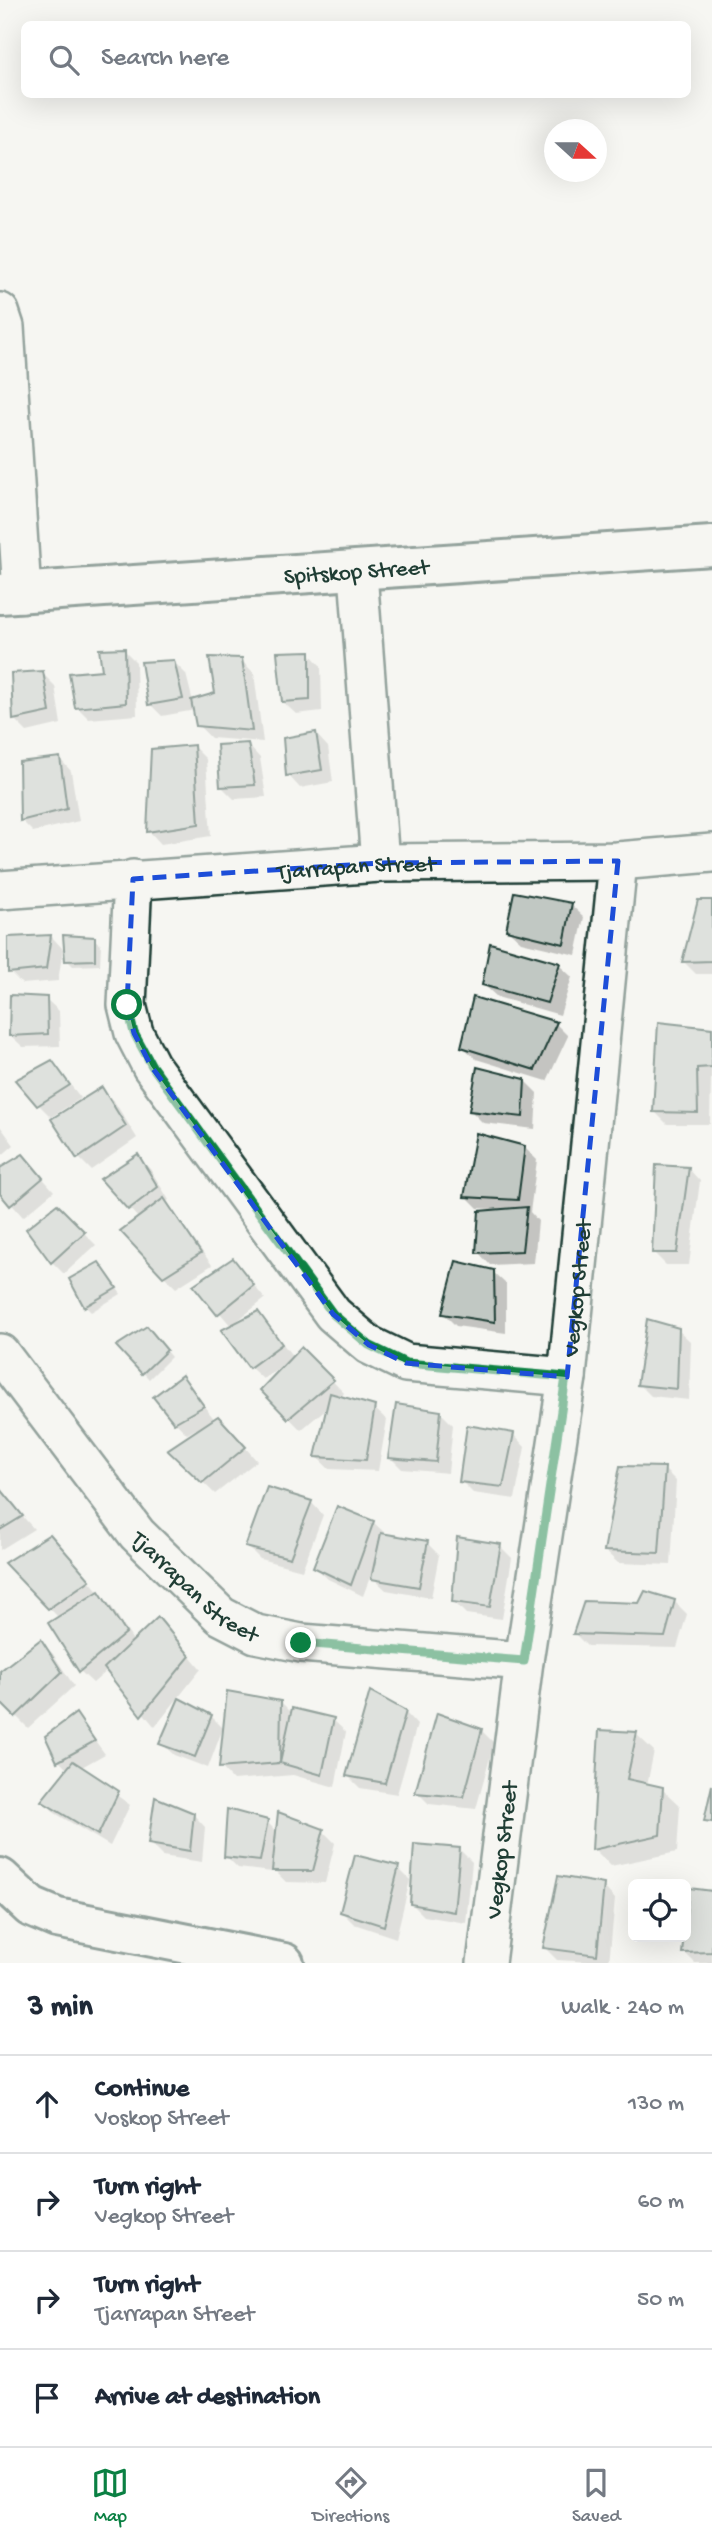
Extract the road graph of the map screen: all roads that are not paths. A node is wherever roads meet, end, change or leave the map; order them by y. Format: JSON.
{"nodes":[{"id":1,"x":0,"y":312,"type":"edge"},
{"id":2,"x":712,"y":547,"type":"edge"},
{"id":3,"x":358,"y":573,"type":"junction"},
{"id":4,"x":11,"y":594,"type":"edge"},
{"id":5,"x":712,"y":853,"type":"edge"},
{"id":6,"x":618,"y":861,"type":"junction"},
{"id":7,"x":380,"y":863,"type":"junction"},
{"id":8,"x":133,"y":879,"type":"junction"},
{"id":9,"x":0,"y":890,"type":"edge"},
{"id":10,"x":0,"y":1353,"type":"edge"},
{"id":11,"x":566,"y":1377,"type":"junction"},
{"id":12,"x":524,"y":1661,"type":"junction"},
{"id":13,"x":0,"y":1878,"type":"edge"},
{"id":14,"x":179,"y":1953,"type":"edge"},
{"id":15,"x":284,"y":1963,"type":"edge"},
{"id":16,"x":486,"y":1963,"type":"edge"}],
"edges":[{"from":1,"to":4,"type":"street"},
{"from":2,"to":3,"type":"street","name":"Spitskop Street"},
{"from":3,"to":4,"type":"street","name":"Spitskop Street"},
{"from":3,"to":7,"type":"street"},
{"from":5,"to":6,"type":"street","name":"Tjarrapan Street"},
{"from":6,"to":7,"type":"street","name":"Tjarrapan Street"},
{"from":6,"to":11,"type":"street","name":"Vegkop Street"},
{"from":7,"to":8,"type":"street","name":"Tjarrapan Street"},
{"from":8,"to":9,"type":"street","name":"Tjarrapan Street"},
{"from":8,"to":11,"type":"street"},
{"from":10,"to":12,"type":"street","name":"Tjarrapan Street"},
{"from":11,"to":12,"type":"street","name":"Vegkop Street"},
{"from":12,"to":16,"type":"street","name":"Vegkop Street"},
{"from":13,"to":14,"type":"street"},
{"from":14,"to":15,"type":"street"}]}
